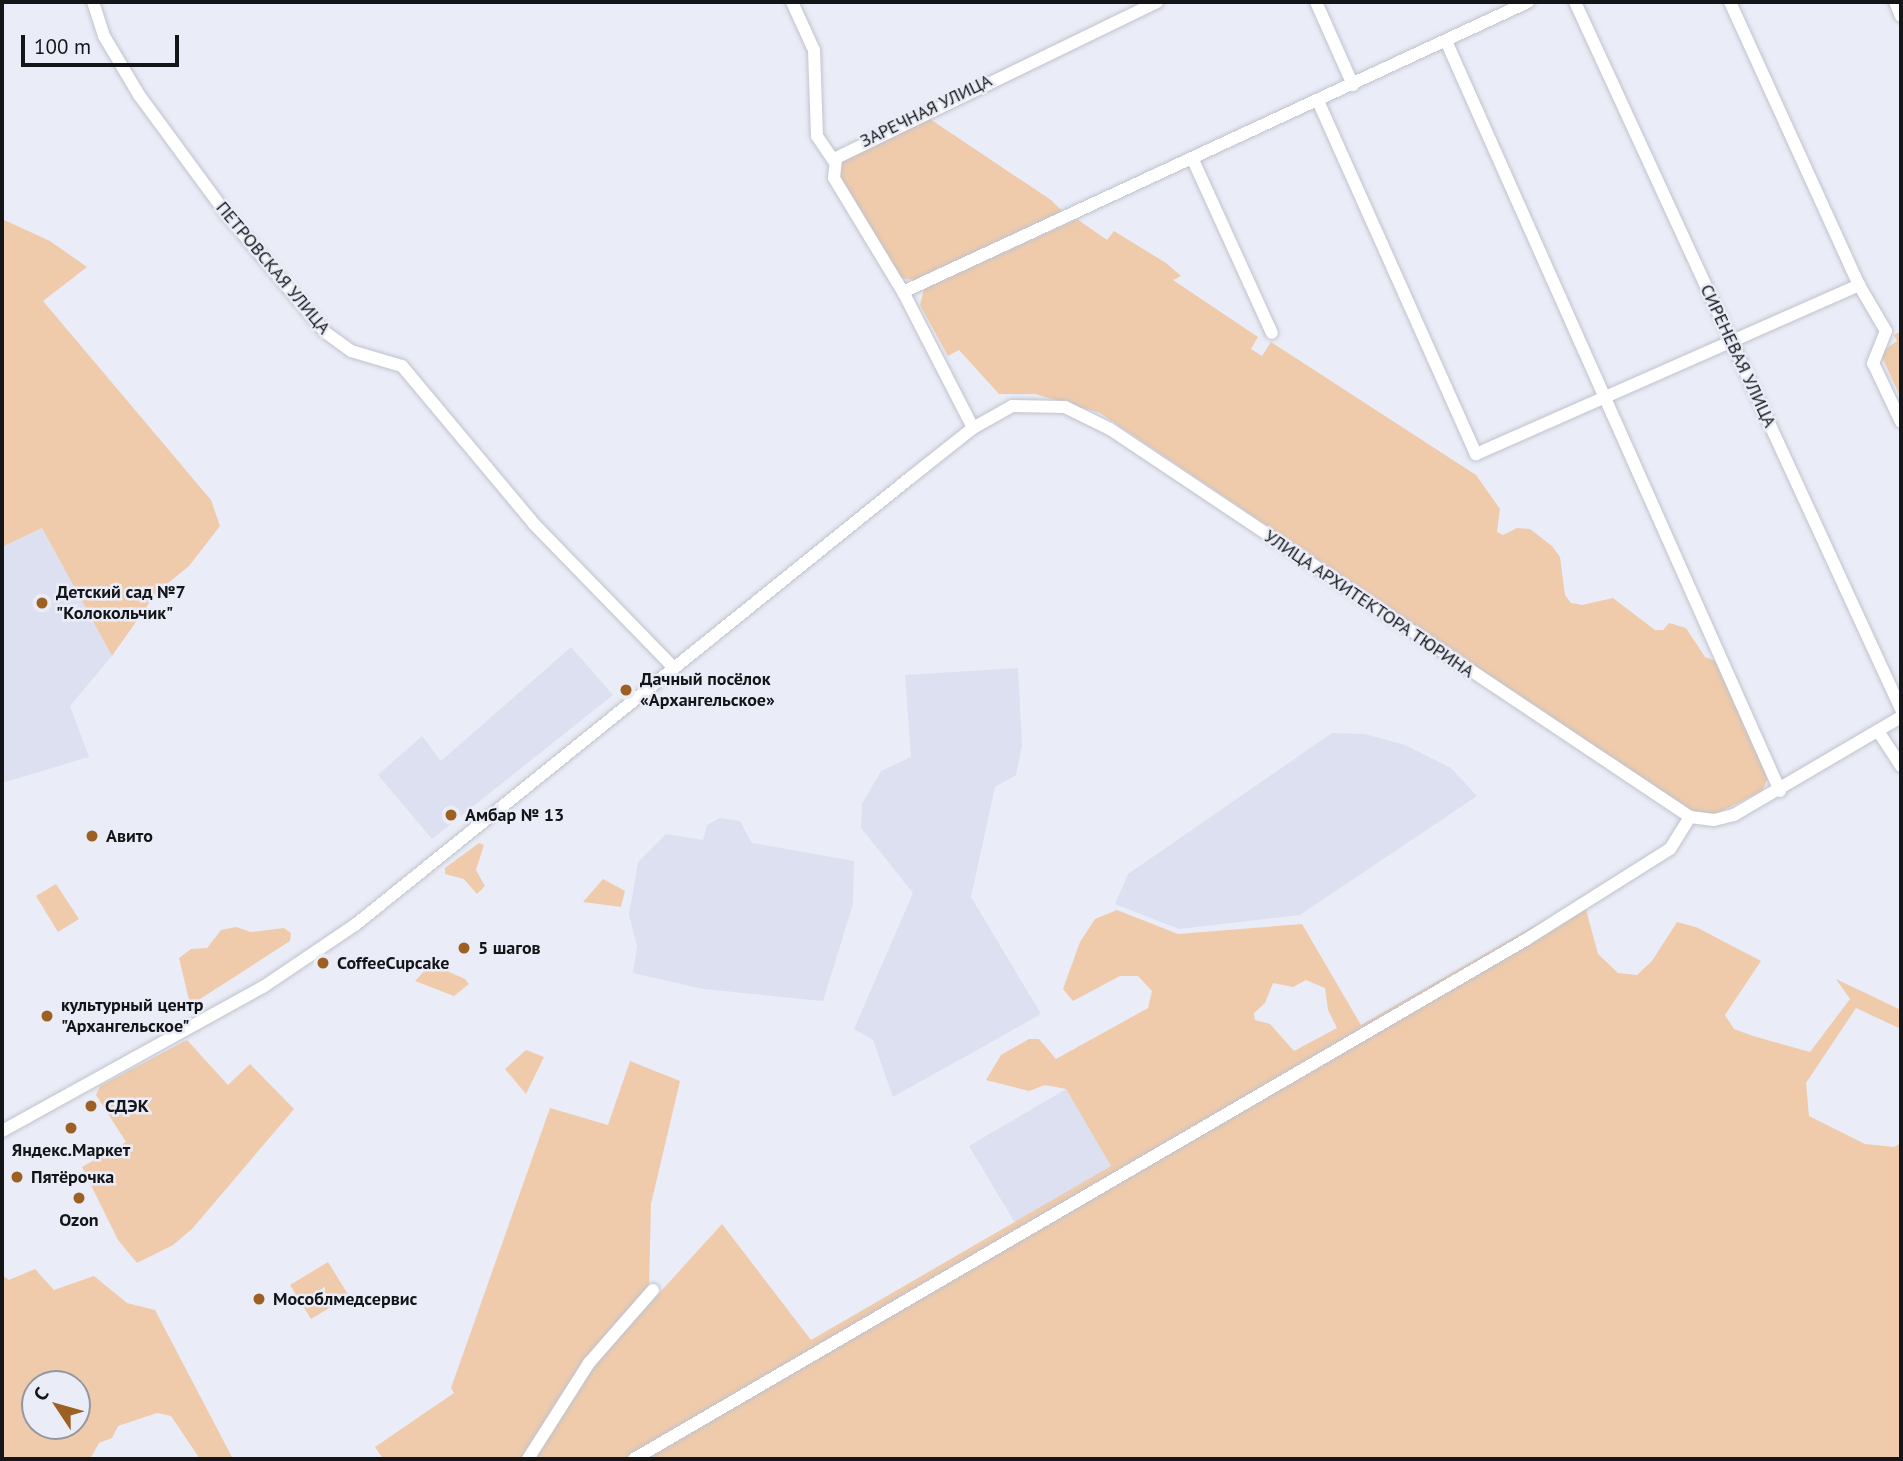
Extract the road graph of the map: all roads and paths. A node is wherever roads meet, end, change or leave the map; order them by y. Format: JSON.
{"nodes":[{"id":1,"x":93,"y":2,"type":"edge"},
{"id":2,"x":792,"y":2,"type":"edge"},
{"id":3,"x":1157,"y":2,"type":"edge"},
{"id":4,"x":1316,"y":2,"type":"edge"},
{"id":5,"x":1528,"y":2,"type":"edge"},
{"id":6,"x":1575,"y":2,"type":"edge"},
{"id":7,"x":1730,"y":2,"type":"edge"},
{"id":8,"x":1895,"y":2,"type":"edge"},
{"id":9,"x":1901,"y":16,"type":"edge"},
{"id":10,"x":1446,"y":41,"type":"junction"},
{"id":11,"x":1353,"y":85,"type":"junction"},
{"id":12,"x":1318,"y":101,"type":"junction"},
{"id":13,"x":1192,"y":160,"type":"junction"},
{"id":14,"x":835,"y":161,"type":"junction"},
{"id":15,"x":1859,"y":285,"type":"junction"},
{"id":16,"x":903,"y":292,"type":"junction"},
{"id":17,"x":1272,"y":333,"type":"dead end"},
{"id":18,"x":1731,"y":341,"type":"junction"},
{"id":19,"x":1605,"y":400,"type":"junction"},
{"id":20,"x":1901,"y":422,"type":"edge"},
{"id":21,"x":973,"y":428,"type":"junction"},
{"id":22,"x":674,"y":668,"type":"junction"},
{"id":23,"x":1901,"y":709,"type":"edge"},
{"id":24,"x":1901,"y":717,"type":"edge"},
{"id":25,"x":1878,"y":731,"type":"junction"},
{"id":26,"x":1901,"y":766,"type":"edge"},
{"id":27,"x":1780,"y":791,"type":"junction"},
{"id":28,"x":1690,"y":817,"type":"junction"},
{"id":29,"x":2,"y":1131,"type":"edge"},
{"id":30,"x":653,"y":1290,"type":"dead end"},
{"id":31,"x":528,"y":1459,"type":"edge"},
{"id":32,"x":634,"y":1459,"type":"edge"}],
"edges":[{"from":1,"to":22,"type":"street","name":"ПЕТРОВСКАЯ УЛИЦА"},
{"from":2,"to":14,"type":"street"},
{"from":3,"to":14,"type":"street","name":"ЗАРЕЧНАЯ УЛИЦА"},
{"from":4,"to":11,"type":"street"},
{"from":5,"to":10,"type":"street"},
{"from":6,"to":18,"type":"street","name":"СИРЕНЕВАЯ УЛИЦА"},
{"from":7,"to":15,"type":"street"},
{"from":8,"to":9,"type":"street"},
{"from":10,"to":11,"type":"street"},
{"from":10,"to":19,"type":"street"},
{"from":11,"to":12,"type":"street"},
{"from":12,"to":13,"type":"street"},
{"from":12,"to":19,"type":"street"},
{"from":13,"to":16,"type":"street"},
{"from":13,"to":17,"type":"street"},
{"from":14,"to":16,"type":"street"},
{"from":15,"to":18,"type":"street"},
{"from":15,"to":20,"type":"street"},
{"from":16,"to":21,"type":"street"},
{"from":18,"to":19,"type":"street"},
{"from":18,"to":23,"type":"street","name":"СИРЕНЕВАЯ УЛИЦА"},
{"from":19,"to":27,"type":"street"},
{"from":21,"to":22,"type":"street","name":"УЛИЦА АРХИТЕКТОРА ТЮРИНА"},
{"from":21,"to":28,"type":"street","name":"УЛИЦА АРХИТЕКТОРА ТЮРИНА"},
{"from":22,"to":29,"type":"street","name":"УЛИЦА АРХИТЕКТОРА ТЮРИНА"},
{"from":24,"to":25,"type":"street"},
{"from":25,"to":26,"type":"street"},
{"from":25,"to":27,"type":"street"},
{"from":27,"to":28,"type":"street"},
{"from":28,"to":32,"type":"street"},
{"from":30,"to":31,"type":"street"}]}
